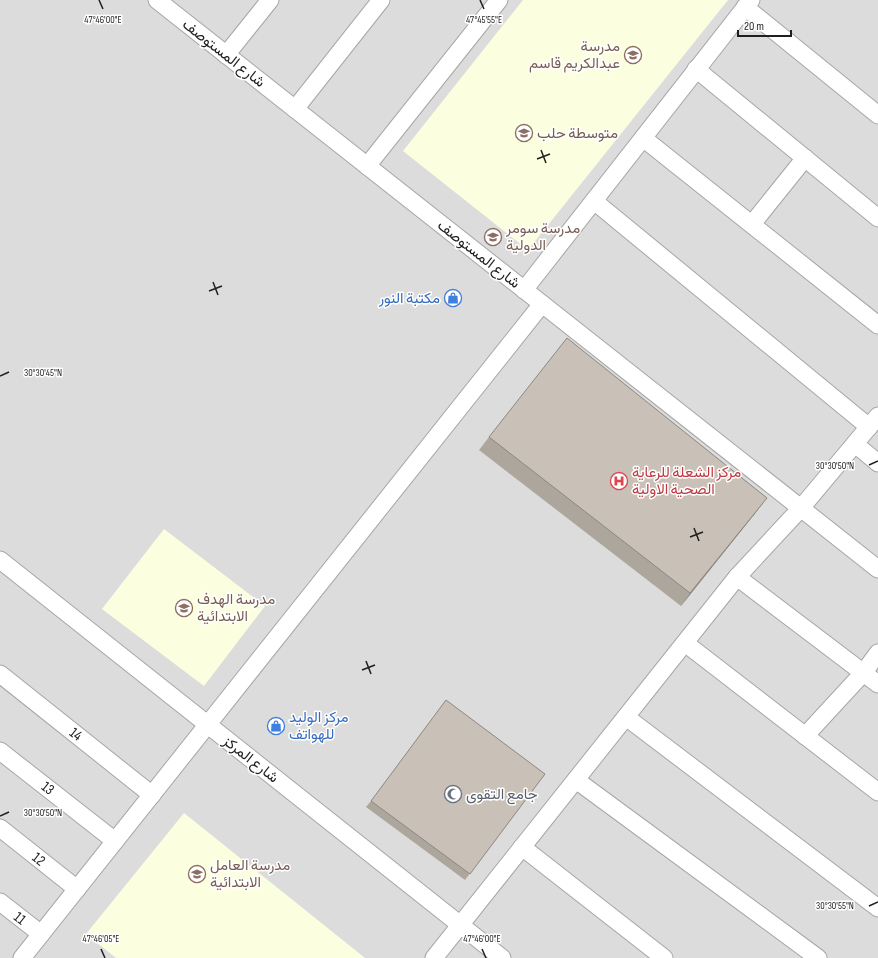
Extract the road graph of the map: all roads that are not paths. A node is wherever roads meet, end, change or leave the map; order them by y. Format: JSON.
{"nodes":[{"id":1,"x":270,"y":0,"type":"edge"},
{"id":2,"x":381,"y":0,"type":"edge"},
{"id":3,"x":499,"y":0,"type":"edge"},
{"id":4,"x":162,"y":2,"type":"edge"},
{"id":5,"x":748,"y":4,"type":"edge"},
{"id":6,"x":226,"y":55,"type":"junction"},
{"id":7,"x":696,"y":68,"type":"junction"},
{"id":8,"x":295,"y":109,"type":"junction"},
{"id":9,"x":878,"y":114,"type":"edge"},
{"id":10,"x":643,"y":138,"type":"junction"},
{"id":11,"x":805,"y":158,"type":"junction"},
{"id":12,"x":367,"y":166,"type":"junction"},
{"id":13,"x":594,"y":201,"type":"junction"},
{"id":14,"x":878,"y":218,"type":"edge"},
{"id":15,"x":752,"y":224,"type":"junction"},
{"id":16,"x":524,"y":290,"type":"junction"},
{"id":17,"x":542,"y":304,"type":"junction"},
{"id":18,"x":878,"y":325,"type":"edge"},
{"id":19,"x":874,"y":421,"type":"edge"},
{"id":20,"x":855,"y":444,"type":"junction"},
{"id":21,"x":878,"y":463,"type":"edge"},
{"id":22,"x":801,"y":508,"type":"junction"},
{"id":23,"x":0,"y":560,"type":"edge"},
{"id":24,"x":878,"y":569,"type":"edge"},
{"id":25,"x":737,"y":577,"type":"junction"},
{"id":26,"x":685,"y":643,"type":"junction"},
{"id":27,"x":878,"y":653,"type":"edge"},
{"id":28,"x":864,"y":672,"type":"junction"},
{"id":29,"x":0,"y":674,"type":"edge"},
{"id":30,"x":878,"y":684,"type":"edge"},
{"id":31,"x":626,"y":717,"type":"junction"},
{"id":32,"x":208,"y":725,"type":"junction"},
{"id":33,"x":805,"y":736,"type":"junction"},
{"id":34,"x":0,"y":750,"type":"edge"},
{"id":35,"x":576,"y":780,"type":"junction"},
{"id":36,"x":878,"y":792,"type":"edge"},
{"id":37,"x":152,"y":795,"type":"junction"},
{"id":38,"x":0,"y":828,"type":"edge"},
{"id":39,"x":115,"y":841,"type":"junction"},
{"id":40,"x":522,"y":847,"type":"junction"},
{"id":41,"x":77,"y":889,"type":"junction"},
{"id":42,"x":0,"y":902,"type":"edge"},
{"id":43,"x":878,"y":908,"type":"edge"},
{"id":44,"x":460,"y":925,"type":"junction"},
{"id":45,"x":41,"y":934,"type":"junction"},
{"id":46,"x":22,"y":958,"type":"edge"},
{"id":47,"x":434,"y":958,"type":"edge"},
{"id":48,"x":502,"y":958,"type":"edge"},
{"id":49,"x":664,"y":958,"type":"edge"},
{"id":50,"x":818,"y":958,"type":"edge"}],
"edges":[{"from":1,"to":6,"type":"street"},
{"from":2,"to":8,"type":"street"},
{"from":3,"to":12,"type":"street"},
{"from":4,"to":6,"type":"street","name":"شارع المستوصف"},
{"from":5,"to":7,"type":"street"},
{"from":5,"to":9,"type":"street"},
{"from":6,"to":8,"type":"street","name":"شارع المستوصف"},
{"from":7,"to":10,"type":"street"},
{"from":7,"to":11,"type":"street"},
{"from":8,"to":12,"type":"street","name":"شارع المستوصف"},
{"from":10,"to":13,"type":"street"},
{"from":10,"to":15,"type":"street"},
{"from":11,"to":14,"type":"street"},
{"from":11,"to":15,"type":"street"},
{"from":12,"to":16,"type":"street","name":"شارع المستوصف"},
{"from":13,"to":16,"type":"street"},
{"from":13,"to":19,"type":"street"},
{"from":15,"to":18,"type":"street"},
{"from":16,"to":17,"type":"street","name":"شارع المستوصف"},
{"from":17,"to":22,"type":"street","name":"شارع المستوصف"},
{"from":17,"to":32,"type":"street"},
{"from":19,"to":20,"type":"street"},
{"from":20,"to":21,"type":"street"},
{"from":20,"to":22,"type":"street"},
{"from":22,"to":24,"type":"street","name":"شارع المستوصف"},
{"from":22,"to":25,"type":"street"},
{"from":23,"to":32,"type":"street","name":"شارع المركز"},
{"from":25,"to":26,"type":"street"},
{"from":25,"to":28,"type":"street"},
{"from":26,"to":31,"type":"street"},
{"from":26,"to":33,"type":"street"},
{"from":27,"to":28,"type":"street"},
{"from":28,"to":30,"type":"street"},
{"from":28,"to":33,"type":"street"},
{"from":29,"to":37,"type":"street","name":"14"},
{"from":31,"to":35,"type":"street"},
{"from":31,"to":43,"type":"street"},
{"from":32,"to":37,"type":"street"},
{"from":32,"to":44,"type":"street","name":"شارع المركز"},
{"from":33,"to":36,"type":"street"},
{"from":34,"to":39,"type":"street","name":"13"},
{"from":35,"to":40,"type":"street"},
{"from":35,"to":50,"type":"street"},
{"from":37,"to":39,"type":"street"},
{"from":38,"to":41,"type":"street","name":"12"},
{"from":39,"to":41,"type":"street"},
{"from":40,"to":44,"type":"street"},
{"from":40,"to":49,"type":"street"},
{"from":41,"to":45,"type":"street"},
{"from":42,"to":45,"type":"street","name":"11"},
{"from":44,"to":47,"type":"street"},
{"from":44,"to":48,"type":"street","name":"شارع المركز"},
{"from":45,"to":46,"type":"street"}]}
